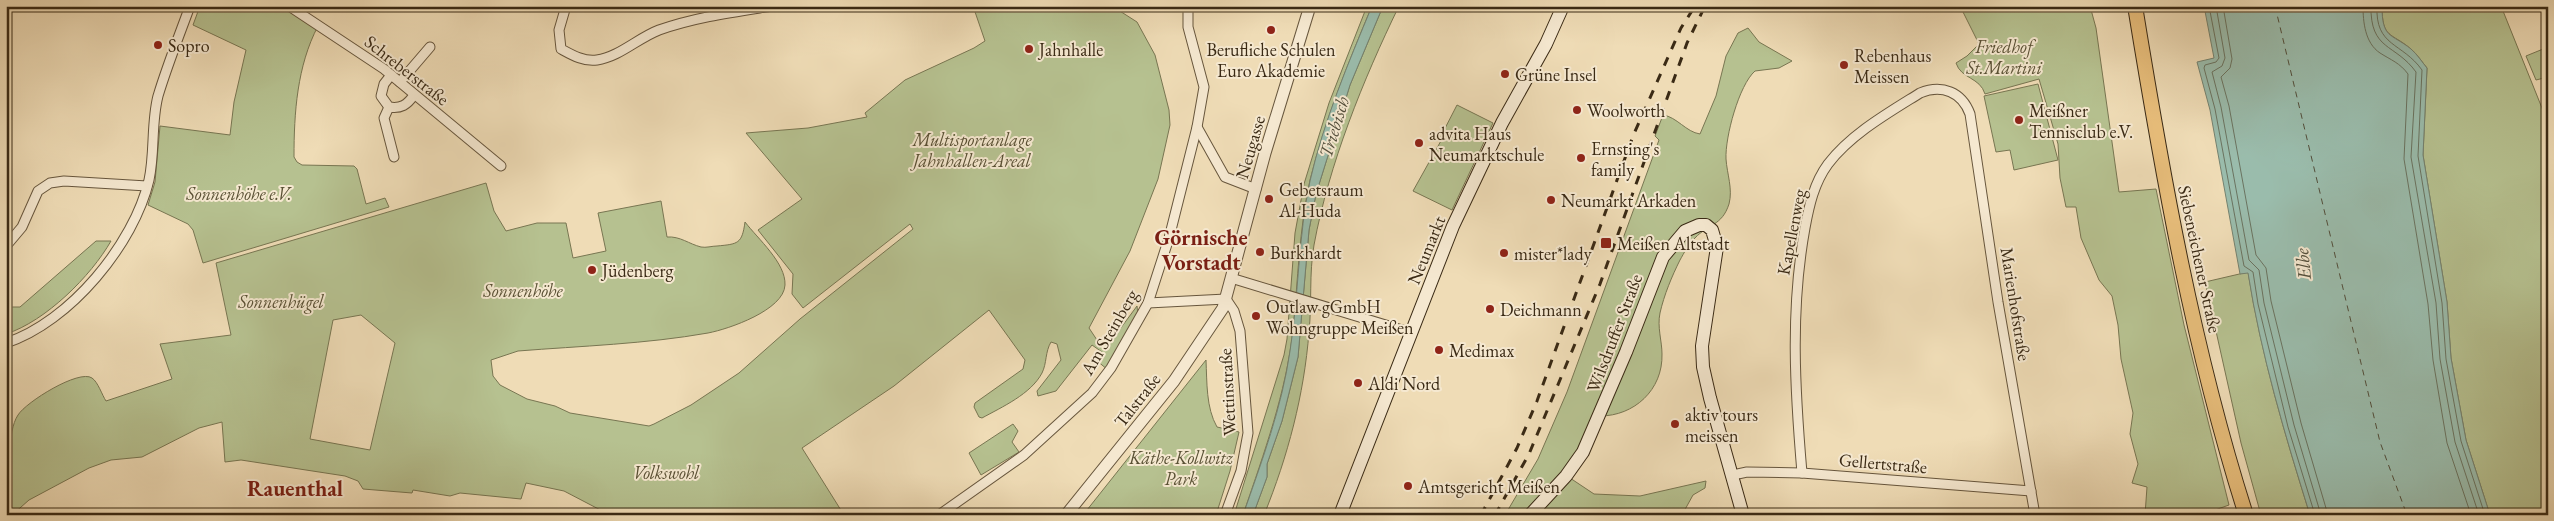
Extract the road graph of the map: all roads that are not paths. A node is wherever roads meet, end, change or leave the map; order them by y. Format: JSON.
{"nodes":[{"id":1,"x":190,"y":6,"type":"edge"},
{"id":2,"x":289,"y":6,"type":"edge"},
{"id":3,"x":566,"y":6,"type":"edge"},
{"id":4,"x":772,"y":6,"type":"edge"},
{"id":5,"x":1188,"y":6,"type":"edge"},
{"id":6,"x":1310,"y":6,"type":"edge"},
{"id":7,"x":1563,"y":6,"type":"edge"},
{"id":8,"x":2135,"y":6,"type":"edge"},
{"id":9,"x":430,"y":47,"type":"dead end"},
{"id":10,"x":391,"y":75,"type":"junction"},
{"id":11,"x":400,"y":82,"type":"junction"},
{"id":12,"x":414,"y":95,"type":"junction"},
{"id":13,"x":1963,"y":100,"type":"joint"},
{"id":14,"x":389,"y":107,"type":"junction"},
{"id":15,"x":1197,"y":127,"type":"junction"},
{"id":16,"x":394,"y":157,"type":"dead end"},
{"id":17,"x":501,"y":166,"type":"dead end"},
{"id":18,"x":147,"y":186,"type":"junction"},
{"id":19,"x":1256,"y":189,"type":"junction"},
{"id":20,"x":6,"y":246,"type":"edge"},
{"id":21,"x":1231,"y":278,"type":"junction"},
{"id":22,"x":1226,"y":298,"type":"junction"},
{"id":23,"x":1148,"y":304,"type":"junction"},
{"id":24,"x":1412,"y":333,"type":"junction"},
{"id":25,"x":6,"y":344,"type":"edge"},
{"id":26,"x":1802,"y":473,"type":"junction"},
{"id":27,"x":1733,"y":475,"type":"junction"},
{"id":28,"x":2031,"y":491,"type":"junction"},
{"id":29,"x":939,"y":515,"type":"edge"},
{"id":30,"x":1066,"y":515,"type":"edge"},
{"id":31,"x":1225,"y":515,"type":"edge"},
{"id":32,"x":1340,"y":515,"type":"edge"},
{"id":33,"x":1530,"y":515,"type":"edge"},
{"id":34,"x":1743,"y":515,"type":"edge"},
{"id":35,"x":2035,"y":515,"type":"edge"},
{"id":36,"x":2246,"y":515,"type":"edge"}],
"edges":[{"from":1,"to":18,"type":"street"},
{"from":2,"to":10,"type":"street","name":"Schreberstraße"},
{"from":3,"to":4,"type":"street"},
{"from":5,"to":15,"type":"street","name":"Am Steinberg"},
{"from":6,"to":19,"type":"street","name":"Neugasse"},
{"from":7,"to":24,"type":"main road","name":"Neumarkt"},
{"from":8,"to":36,"type":"main road","name":"Siebeneichener Straße"},
{"from":9,"to":11,"type":"street"},
{"from":10,"to":11,"type":"street","name":"Schreberstraße"},
{"from":10,"to":14,"type":"street"},
{"from":11,"to":12,"type":"street","name":"Schreberstraße"},
{"from":12,"to":14,"type":"street"},
{"from":12,"to":17,"type":"street","name":"Schreberstraße"},
{"from":13,"to":26,"type":"street","name":"Kapellenweg"},
{"from":13,"to":28,"type":"street","name":"Marienhofstraße"},
{"from":14,"to":16,"type":"street"},
{"from":15,"to":19,"type":"street"},
{"from":15,"to":23,"type":"street","name":"Am Steinberg"},
{"from":18,"to":20,"type":"street"},
{"from":18,"to":25,"type":"street"},
{"from":19,"to":21,"type":"street","name":"Neugasse"},
{"from":21,"to":22,"type":"street","name":"Neugasse"},
{"from":21,"to":24,"type":"street"},
{"from":22,"to":23,"type":"street"},
{"from":22,"to":30,"type":"street","name":"Talstraße"},
{"from":22,"to":31,"type":"street","name":"Wettinstraße"},
{"from":23,"to":29,"type":"street","name":"Am Steinberg"},
{"from":24,"to":32,"type":"main road","name":"Neumarkt"},
{"from":26,"to":27,"type":"street","name":"Gellertstraße"},
{"from":26,"to":28,"type":"street","name":"Gellertstraße"},
{"from":27,"to":33,"type":"main road","name":"Wilsdruffer Straße"},
{"from":27,"to":34,"type":"main road","name":"Wilsdruffer Straße"},
{"from":28,"to":35,"type":"street","name":"Marienhofstraße"}]}
